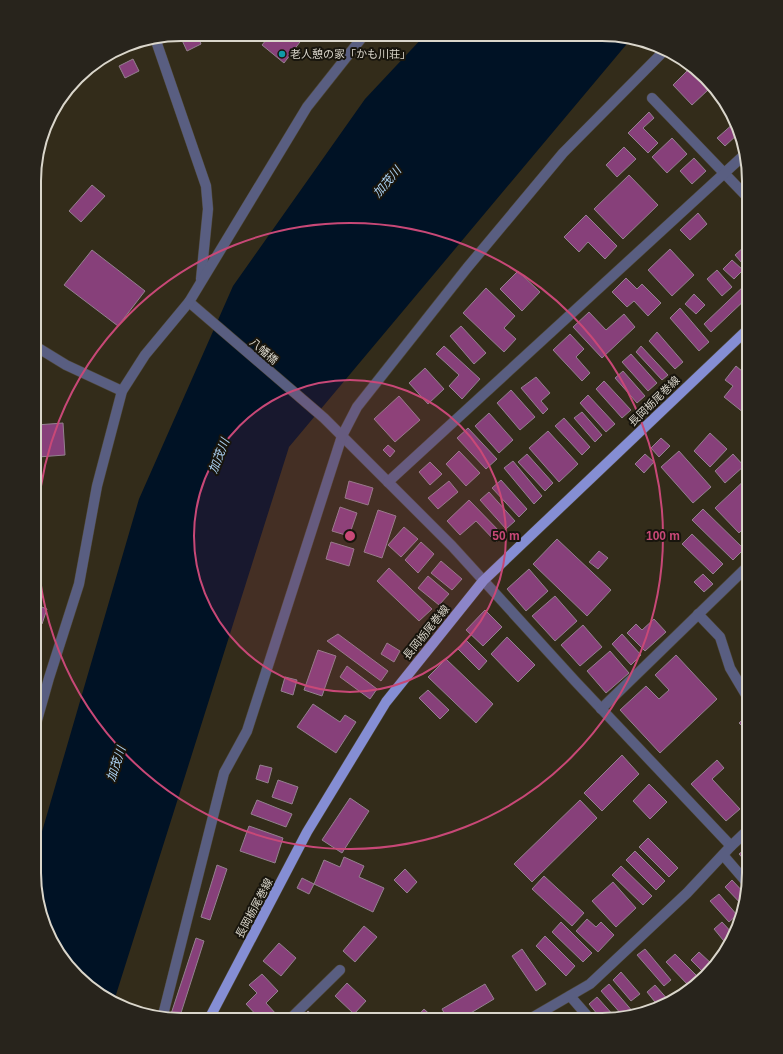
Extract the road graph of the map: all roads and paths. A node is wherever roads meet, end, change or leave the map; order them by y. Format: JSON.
{"nodes":[{"id":1,"x":359,"y":41,"type":"edge"},
{"id":2,"x":157,"y":43,"type":"edge"},
{"id":3,"x":661,"y":54,"type":"edge"},
{"id":4,"x":652,"y":98,"type":"dead end"},
{"id":5,"x":740,"y":159,"type":"edge"},
{"id":6,"x":724,"y":173,"type":"junction"},
{"id":7,"x":742,"y":192,"type":"edge"},
{"id":8,"x":201,"y":283,"type":"junction"},
{"id":9,"x":189,"y":302,"type":"junction"},
{"id":10,"x":742,"y":335,"type":"edge"},
{"id":11,"x":41,"y":350,"type":"edge"},
{"id":12,"x":122,"y":391,"type":"junction"},
{"id":13,"x":342,"y":436,"type":"junction"},
{"id":14,"x":388,"y":482,"type":"junction"},
{"id":15,"x":742,"y":572,"type":"edge"},
{"id":16,"x":483,"y":580,"type":"junction"},
{"id":17,"x":698,"y":614,"type":"junction"},
{"id":18,"x":742,"y":688,"type":"edge"},
{"id":19,"x":41,"y":706,"type":"edge"},
{"id":20,"x":601,"y":709,"type":"junction"},
{"id":21,"x":742,"y":836,"type":"edge"},
{"id":22,"x":731,"y":846,"type":"junction"},
{"id":23,"x":723,"y":855,"type":"junction"},
{"id":24,"x":742,"y":877,"type":"edge"},
{"id":25,"x":340,"y":970,"type":"dead end"},
{"id":26,"x":570,"y":996,"type":"junction"},
{"id":27,"x":164,"y":1012,"type":"edge"},
{"id":28,"x":212,"y":1013,"type":"edge"},
{"id":29,"x":296,"y":1013,"type":"edge"},
{"id":30,"x":540,"y":1013,"type":"edge"},
{"id":31,"x":585,"y":1013,"type":"edge"}],
"edges":[{"from":1,"to":8,"type":"street"},
{"from":2,"to":8,"type":"street"},
{"from":3,"to":13,"type":"street"},
{"from":4,"to":6,"type":"street"},
{"from":5,"to":6,"type":"street"},
{"from":6,"to":7,"type":"street"},
{"from":6,"to":14,"type":"street"},
{"from":8,"to":9,"type":"street"},
{"from":9,"to":12,"type":"street"},
{"from":9,"to":13,"type":"street","name":"八幡橋"},
{"from":10,"to":16,"type":"main road","name":"長岡栃尾巻線"},
{"from":11,"to":12,"type":"street"},
{"from":12,"to":19,"type":"street"},
{"from":13,"to":14,"type":"street","name":"八幡橋"},
{"from":13,"to":27,"type":"street"},
{"from":14,"to":16,"type":"street","name":"八幡橋"},
{"from":15,"to":17,"type":"street"},
{"from":16,"to":20,"type":"street","name":"八幡橋"},
{"from":16,"to":28,"type":"main road","name":"長岡栃尾巻線"},
{"from":17,"to":18,"type":"street"},
{"from":17,"to":20,"type":"street"},
{"from":20,"to":22,"type":"street","name":"八幡橋"},
{"from":21,"to":22,"type":"street"},
{"from":22,"to":23,"type":"street"},
{"from":23,"to":24,"type":"street"},
{"from":23,"to":26,"type":"street"},
{"from":25,"to":29,"type":"street"},
{"from":26,"to":30,"type":"street"},
{"from":26,"to":31,"type":"street"}]}
